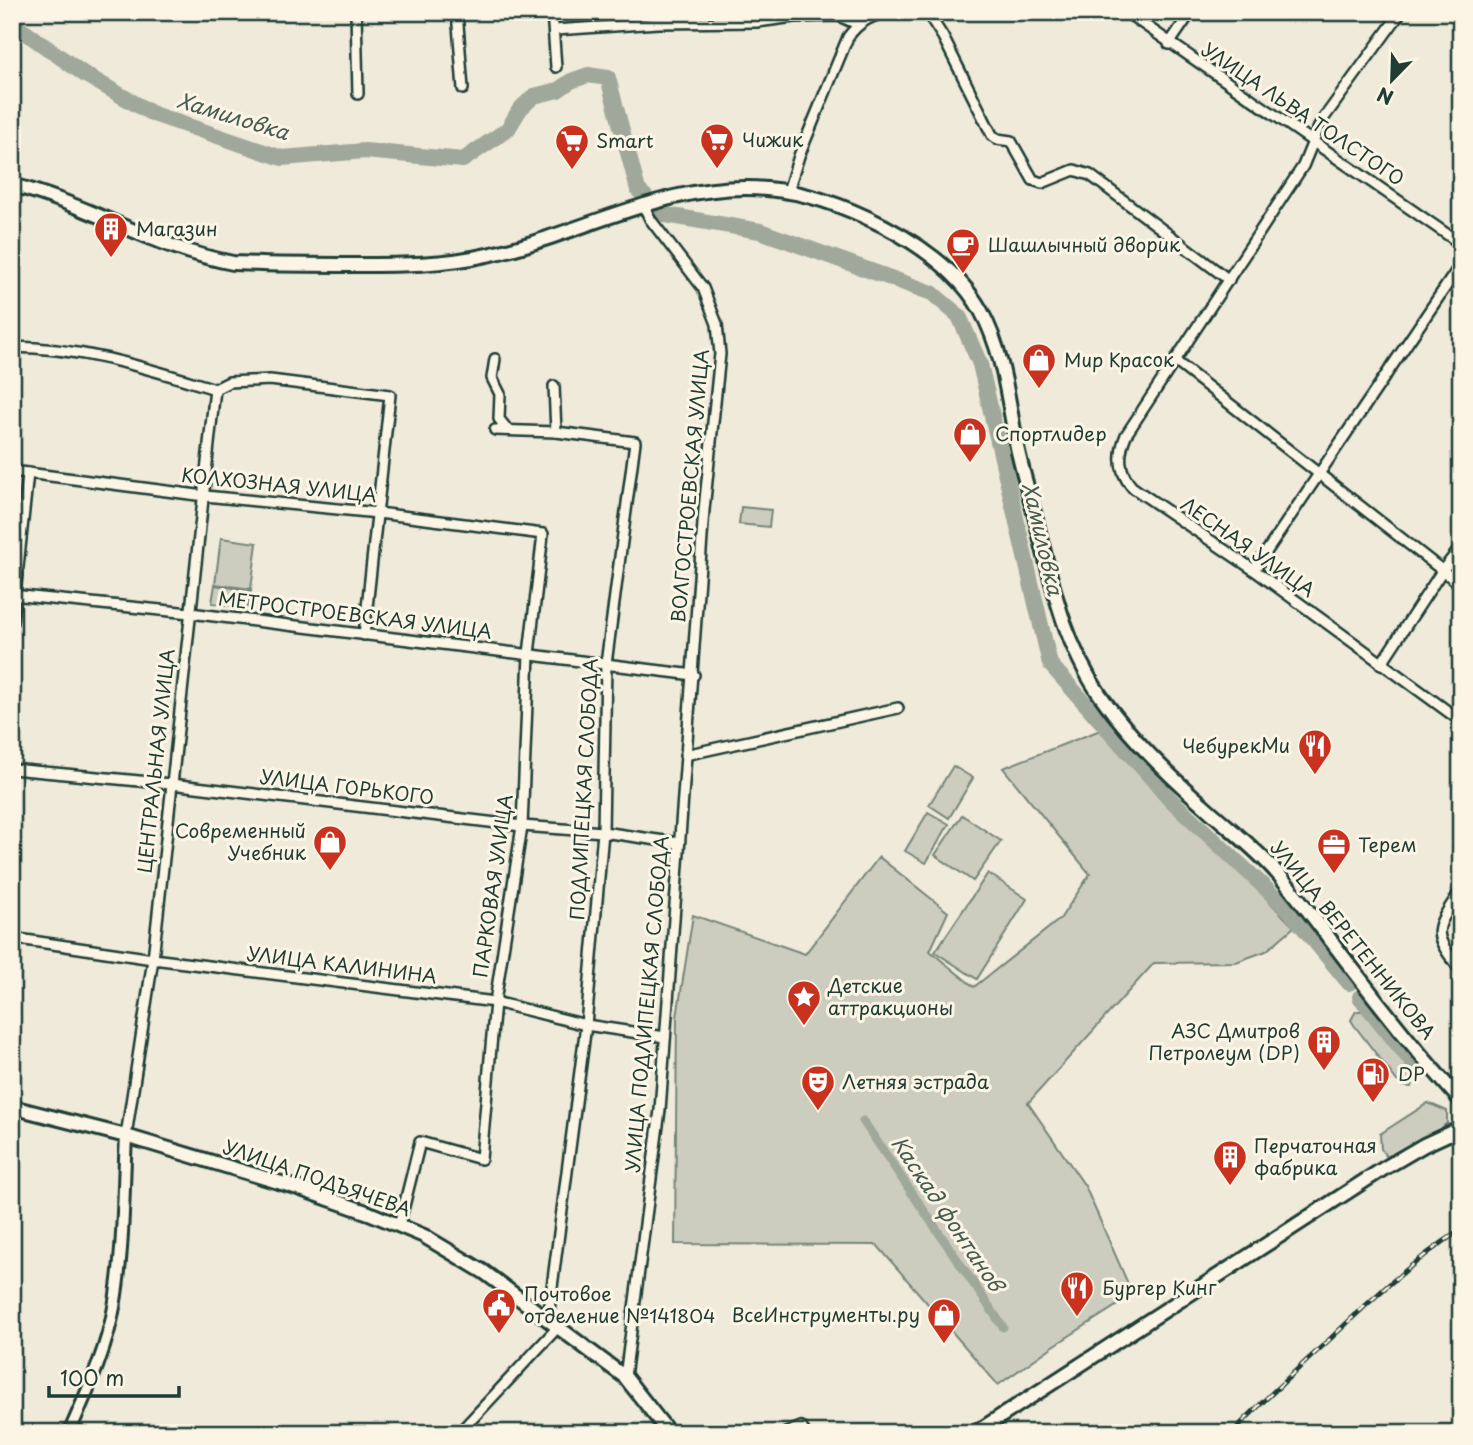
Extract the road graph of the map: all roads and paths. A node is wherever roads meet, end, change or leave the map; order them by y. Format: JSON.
{"nodes":[{"id":1,"x":356,"y":12,"type":"edge"},
{"id":2,"x":457,"y":12,"type":"edge"},
{"id":3,"x":552,"y":12,"type":"edge"},
{"id":4,"x":657,"y":12,"type":"edge"},
{"id":5,"x":887,"y":12,"type":"edge"},
{"id":6,"x":928,"y":12,"type":"edge"},
{"id":7,"x":1126,"y":12,"type":"edge"},
{"id":8,"x":1191,"y":12,"type":"edge"},
{"id":9,"x":1401,"y":12,"type":"edge"},
{"id":10,"x":757,"y":17,"type":"edge"},
{"id":11,"x":658,"y":23,"type":"junction"},
{"id":12,"x":857,"y":24,"type":"junction"},
{"id":13,"x":555,"y":30,"type":"junction"},
{"id":14,"x":1169,"y":44,"type":"junction"},
{"id":15,"x":556,"y":68,"type":"dead end"},
{"id":16,"x":463,"y":89,"type":"dead end"},
{"id":17,"x":358,"y":94,"type":"dead end"},
{"id":18,"x":1312,"y":143,"type":"junction"},
{"id":19,"x":12,"y":185,"type":"edge"},
{"id":20,"x":788,"y":191,"type":"junction"},
{"id":21,"x":643,"y":204,"type":"junction"},
{"id":22,"x":1459,"y":240,"type":"edge"},
{"id":23,"x":1461,"y":264,"type":"edge"},
{"id":24,"x":1229,"y":281,"type":"junction"},
{"id":25,"x":12,"y":347,"type":"edge"},
{"id":26,"x":495,"y":359,"type":"dead end"},
{"id":27,"x":1175,"y":361,"type":"junction"},
{"id":28,"x":554,"y":386,"type":"dead end"},
{"id":29,"x":215,"y":389,"type":"junction"},
{"id":30,"x":507,"y":429,"type":"junction"},
{"id":31,"x":495,"y":430,"type":"dead end"},
{"id":32,"x":556,"y":432,"type":"junction"},
{"id":33,"x":12,"y":471,"type":"edge"},
{"id":34,"x":28,"y":473,"type":"junction"},
{"id":35,"x":1318,"y":474,"type":"junction"},
{"id":36,"x":205,"y":496,"type":"junction"},
{"id":37,"x":378,"y":513,"type":"junction"},
{"id":38,"x":543,"y":534,"type":"joint"},
{"id":39,"x":1461,"y":547,"type":"edge"},
{"id":40,"x":1254,"y":570,"type":"junction"},
{"id":41,"x":1442,"y":571,"type":"junction"},
{"id":42,"x":1461,"y":585,"type":"edge"},
{"id":43,"x":14,"y":595,"type":"edge"},
{"id":44,"x":190,"y":613,"type":"junction"},
{"id":45,"x":12,"y":623,"type":"edge"},
{"id":46,"x":364,"y":635,"type":"junction"},
{"id":47,"x":529,"y":654,"type":"junction"},
{"id":48,"x":606,"y":664,"type":"junction"},
{"id":49,"x":1381,"y":664,"type":"junction"},
{"id":50,"x":694,"y":675,"type":"junction"},
{"id":51,"x":898,"y":708,"type":"dead end"},
{"id":52,"x":1461,"y":722,"type":"edge"},
{"id":53,"x":685,"y":755,"type":"junction"},
{"id":54,"x":12,"y":769,"type":"edge"},
{"id":55,"x":172,"y":784,"type":"junction"},
{"id":56,"x":522,"y":826,"type":"junction"},
{"id":57,"x":603,"y":832,"type":"junction"},
{"id":58,"x":678,"y":843,"type":"junction"},
{"id":59,"x":1461,"y":890,"type":"edge"},
{"id":60,"x":12,"y":938,"type":"edge"},
{"id":61,"x":153,"y":959,"type":"junction"},
{"id":62,"x":1461,"y":971,"type":"edge"},
{"id":63,"x":495,"y":1002,"type":"junction"},
{"id":64,"x":586,"y":1025,"type":"junction"},
{"id":65,"x":665,"y":1037,"type":"junction"},
{"id":66,"x":1461,"y":1101,"type":"edge"},
{"id":67,"x":12,"y":1107,"type":"edge"},
{"id":68,"x":1461,"y":1128,"type":"edge"},
{"id":69,"x":126,"y":1136,"type":"junction"},
{"id":70,"x":399,"y":1226,"type":"junction"},
{"id":71,"x":553,"y":1322,"type":"junction"},
{"id":72,"x":625,"y":1377,"type":"junction"},
{"id":73,"x":69,"y":1433,"type":"edge"},
{"id":74,"x":459,"y":1433,"type":"edge"},
{"id":75,"x":669,"y":1433,"type":"edge"},
{"id":76,"x":786,"y":1433,"type":"edge"},
{"id":77,"x":805,"y":1433,"type":"edge"},
{"id":78,"x":975,"y":1433,"type":"edge"}],
"edges":[{"from":1,"to":17,"type":"street"},
{"from":2,"to":16,"type":"street"},
{"from":3,"to":13,"type":"street"},
{"from":4,"to":11,"type":"street"},
{"from":5,"to":12,"type":"street"},
{"from":6,"to":24,"type":"street"},
{"from":7,"to":14,"type":"street","name":"УЛИЦА ЛЬВА ТОЛСТОГО"},
{"from":8,"to":14,"type":"street"},
{"from":9,"to":18,"type":"street","name":"ЛЕСНАЯ УЛИЦА"},
{"from":10,"to":11,"type":"street"},
{"from":10,"to":12,"type":"street"},
{"from":11,"to":13,"type":"street"},
{"from":12,"to":20,"type":"street"},
{"from":13,"to":15,"type":"street"},
{"from":14,"to":18,"type":"street","name":"УЛИЦА ЛЬВА ТОЛСТОГО"},
{"from":18,"to":22,"type":"street","name":"УЛИЦА ЛЬВА ТОЛСТОГО"},
{"from":18,"to":24,"type":"street","name":"ЛЕСНАЯ УЛИЦА"},
{"from":19,"to":21,"type":"main road","name":"УЛИЦА ВЕРЕТЕННИКОВА"},
{"from":20,"to":21,"type":"main road","name":"УЛИЦА ВЕРЕТЕННИКОВА"},
{"from":20,"to":66,"type":"main road","name":"УЛИЦА ВЕРЕТЕННИКОВА"},
{"from":21,"to":50,"type":"street","name":"ВОЛГОСТРОЕВСКАЯ УЛИЦА"},
{"from":23,"to":35,"type":"street"},
{"from":24,"to":27,"type":"street","name":"ЛЕСНАЯ УЛИЦА"},
{"from":25,"to":29,"type":"street"},
{"from":26,"to":30,"type":"street"},
{"from":27,"to":35,"type":"street"},
{"from":27,"to":40,"type":"street","name":"ЛЕСНАЯ УЛИЦА"},
{"from":28,"to":32,"type":"street"},
{"from":29,"to":36,"type":"street","name":"ЦЕНТРАЛЬНАЯ УЛИЦА"},
{"from":29,"to":37,"type":"street"},
{"from":30,"to":31,"type":"street","name":"ПОДЛИПЕЦКАЯ СЛОБОДА"},
{"from":30,"to":32,"type":"street","name":"ПОДЛИПЕЦКАЯ СЛОБОДА"},
{"from":32,"to":48,"type":"street","name":"ПОДЛИПЕЦКАЯ СЛОБОДА"},
{"from":33,"to":34,"type":"street","name":"КОЛХОЗНАЯ УЛИЦА"},
{"from":34,"to":36,"type":"street","name":"КОЛХОЗНАЯ УЛИЦА"},
{"from":34,"to":43,"type":"street"},
{"from":35,"to":40,"type":"street"},
{"from":35,"to":41,"type":"street"},
{"from":36,"to":37,"type":"street","name":"КОЛХОЗНАЯ УЛИЦА"},
{"from":36,"to":44,"type":"street","name":"ЦЕНТРАЛЬНАЯ УЛИЦА"},
{"from":37,"to":38,"type":"street","name":"КОЛХОЗНАЯ УЛИЦА"},
{"from":37,"to":46,"type":"street"},
{"from":38,"to":47,"type":"street","name":"ПАРКОВАЯ УЛИЦА"},
{"from":39,"to":41,"type":"street"},
{"from":40,"to":49,"type":"street","name":"ЛЕСНАЯ УЛИЦА"},
{"from":41,"to":42,"type":"street"},
{"from":41,"to":49,"type":"street"},
{"from":43,"to":44,"type":"street","name":"МЕТРОСТРОЕВСКАЯ УЛИЦА"},
{"from":43,"to":45,"type":"street"},
{"from":44,"to":46,"type":"street","name":"МЕТРОСТРОЕВСКАЯ УЛИЦА"},
{"from":44,"to":55,"type":"street","name":"ЦЕНТРАЛЬНАЯ УЛИЦА"},
{"from":46,"to":47,"type":"street","name":"МЕТРОСТРОЕВСКАЯ УЛИЦА"},
{"from":47,"to":48,"type":"street","name":"МЕТРОСТРОЕВСКАЯ УЛИЦА"},
{"from":47,"to":56,"type":"street","name":"ПАРКОВАЯ УЛИЦА"},
{"from":48,"to":50,"type":"street","name":"МЕТРОСТРОЕВСКАЯ УЛИЦА"},
{"from":48,"to":57,"type":"street","name":"ПОДЛИПЕЦКАЯ СЛОБОДА"},
{"from":49,"to":52,"type":"street","name":"ЛЕСНАЯ УЛИЦА"},
{"from":50,"to":53,"type":"street","name":"УЛИЦА ПОДЛИПЕЦКАЯ СЛОБОДА"},
{"from":51,"to":53,"type":"street"},
{"from":53,"to":58,"type":"street","name":"УЛИЦА ПОДЛИПЕЦКАЯ СЛОБОДА"},
{"from":54,"to":55,"type":"street","name":"УЛИЦА ГОРЬКОГО"},
{"from":55,"to":56,"type":"street","name":"УЛИЦА ГОРЬКОГО"},
{"from":55,"to":61,"type":"street","name":"ЦЕНТРАЛЬНАЯ УЛИЦА"},
{"from":56,"to":57,"type":"street","name":"УЛИЦА ГОРЬКОГО"},
{"from":56,"to":63,"type":"street","name":"ПАРКОВАЯ УЛИЦА"},
{"from":57,"to":58,"type":"street","name":"УЛИЦА ГОРЬКОГО"},
{"from":57,"to":64,"type":"street","name":"ПОДЛИПЕЦКАЯ СЛОБОДА"},
{"from":58,"to":65,"type":"street","name":"УЛИЦА ПОДЛИПЕЦКАЯ СЛОБОДА"},
{"from":59,"to":62,"type":"street"},
{"from":60,"to":61,"type":"street","name":"УЛИЦА КАЛИНИНА"},
{"from":61,"to":63,"type":"street","name":"УЛИЦА КАЛИНИНА"},
{"from":61,"to":69,"type":"street","name":"ЦЕНТРАЛЬНАЯ УЛИЦА"},
{"from":63,"to":64,"type":"street","name":"УЛИЦА КАЛИНИНА"},
{"from":63,"to":70,"type":"street","name":"ПАРКОВАЯ УЛИЦА"},
{"from":64,"to":65,"type":"street","name":"УЛИЦА КАЛИНИНА"},
{"from":64,"to":71,"type":"street","name":"ПОДЛИПЕЦКАЯ СЛОБОДА"},
{"from":65,"to":72,"type":"street","name":"УЛИЦА ПОДЛИПЕЦКАЯ СЛОБОДА"},
{"from":67,"to":69,"type":"main road","name":"УЛИЦА ПОДЪЯЧЕВА"},
{"from":68,"to":78,"type":"main road"},
{"from":69,"to":70,"type":"main road","name":"УЛИЦА ПОДЪЯЧЕВА"},
{"from":69,"to":73,"type":"street"},
{"from":70,"to":71,"type":"main road","name":"УЛИЦА ПОДЪЯЧЕВА"},
{"from":71,"to":72,"type":"main road","name":"УЛИЦА ПОДЪЯЧЕВА"},
{"from":71,"to":74,"type":"street"},
{"from":72,"to":75,"type":"main road","name":"УЛИЦА ПОДЪЯЧЕВА"},
{"from":76,"to":77,"type":"street"}]}
